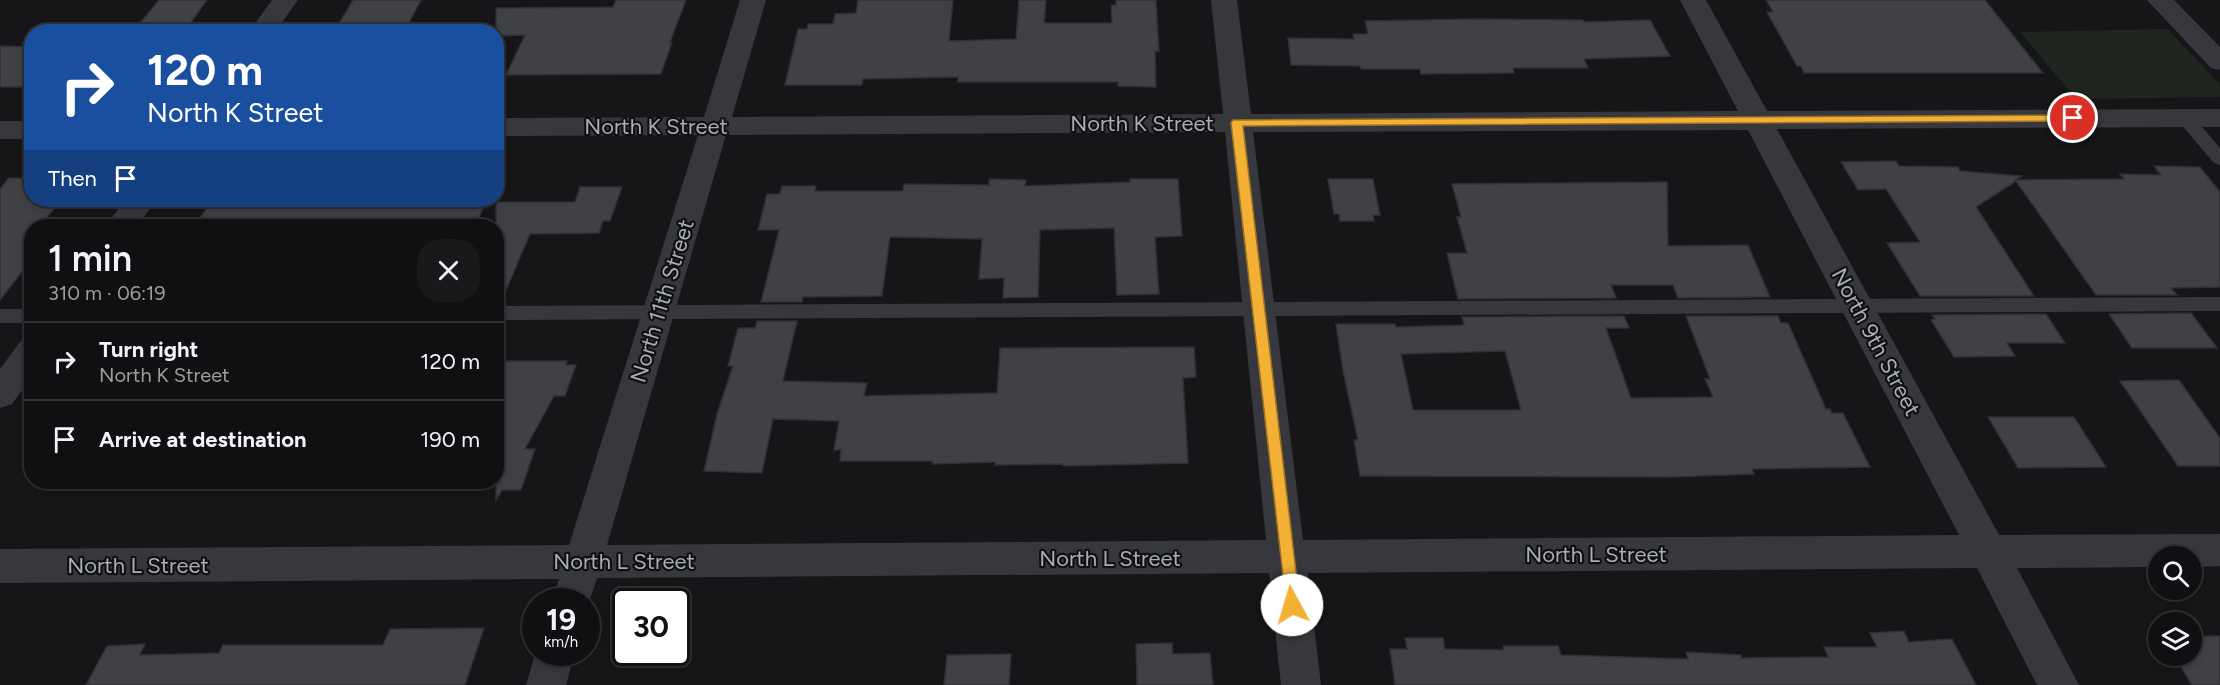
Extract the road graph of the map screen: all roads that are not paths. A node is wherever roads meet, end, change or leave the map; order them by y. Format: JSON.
{"nodes":[{"id":1,"x":285,"y":0,"type":"edge"},
{"id":2,"x":753,"y":0,"type":"edge"},
{"id":3,"x":1224,"y":0,"type":"edge"},
{"id":4,"x":1693,"y":0,"type":"edge"},
{"id":5,"x":2160,"y":0,"type":"edge"},
{"id":6,"x":268,"y":24,"type":"edge"},
{"id":7,"x":2220,"y":62,"type":"edge"},
{"id":8,"x":2186,"y":118,"type":"junction"},
{"id":9,"x":2220,"y":118,"type":"edge"},
{"id":10,"x":1758,"y":120,"type":"junction"},
{"id":11,"x":1237,"y":123,"type":"junction"},
{"id":12,"x":715,"y":126,"type":"junction"},
{"id":13,"x":504,"y":127,"type":"edge"},
{"id":14,"x":0,"y":130,"type":"edge"},
{"id":15,"x":24,"y":130,"type":"edge"},
{"id":16,"x":2220,"y":159,"type":"edge"},
{"id":17,"x":136,"y":207,"type":"edge"},
{"id":18,"x":126,"y":219,"type":"edge"},
{"id":19,"x":2220,"y":304,"type":"edge"},
{"id":20,"x":1857,"y":306,"type":"junction"},
{"id":21,"x":1259,"y":309,"type":"junction"},
{"id":22,"x":658,"y":312,"type":"junction"},
{"id":23,"x":504,"y":314,"type":"edge"},
{"id":24,"x":0,"y":316,"type":"edge"},
{"id":25,"x":24,"y":316,"type":"edge"},
{"id":26,"x":24,"y":362,"type":"edge"},
{"id":27,"x":0,"y":394,"type":"edge"},
{"id":28,"x":2220,"y":550,"type":"edge"},
{"id":29,"x":1988,"y":552,"type":"junction"},
{"id":30,"x":1287,"y":556,"type":"junction"},
{"id":31,"x":583,"y":561,"type":"junction"},
{"id":32,"x":0,"y":566,"type":"edge"},
{"id":33,"x":575,"y":588,"type":"edge"},
{"id":34,"x":551,"y":666,"type":"edge"},
{"id":35,"x":546,"y":685,"type":"edge"},
{"id":36,"x":1301,"y":685,"type":"edge"},
{"id":37,"x":2059,"y":685,"type":"edge"}],
"edges":[{"from":1,"to":6,"type":"street"},
{"from":2,"to":12,"type":"street","name":"North 11th Street"},
{"from":3,"to":11,"type":"street"},
{"from":4,"to":10,"type":"street","name":"North 9th Street"},
{"from":5,"to":7,"type":"street"},
{"from":8,"to":9,"type":"street","name":"North K Street"},
{"from":8,"to":10,"type":"street","name":"North K Street"},
{"from":8,"to":16,"type":"lane"},
{"from":10,"to":11,"type":"street","name":"North K Street"},
{"from":10,"to":20,"type":"street","name":"North 9th Street"},
{"from":11,"to":12,"type":"street","name":"North K Street"},
{"from":11,"to":21,"type":"street"},
{"from":12,"to":13,"type":"street","name":"North K Street"},
{"from":12,"to":22,"type":"street","name":"North 11th Street"},
{"from":14,"to":15,"type":"street"},
{"from":17,"to":18,"type":"street"},
{"from":19,"to":20,"type":"lane"},
{"from":20,"to":21,"type":"lane"},
{"from":20,"to":29,"type":"street","name":"North 9th Street"},
{"from":21,"to":22,"type":"lane"},
{"from":21,"to":30,"type":"street"},
{"from":22,"to":23,"type":"lane"},
{"from":22,"to":31,"type":"street","name":"North 11th Street"},
{"from":24,"to":25,"type":"lane"},
{"from":26,"to":27,"type":"street"},
{"from":28,"to":29,"type":"street","name":"North L Street"},
{"from":29,"to":30,"type":"street","name":"North L Street"},
{"from":29,"to":37,"type":"street","name":"North 9th Street"},
{"from":30,"to":31,"type":"street","name":"North L Street"},
{"from":30,"to":36,"type":"street"},
{"from":31,"to":32,"type":"street","name":"North L Street"},
{"from":31,"to":33,"type":"street","name":"North 11th Street"},
{"from":34,"to":35,"type":"street"}]}
